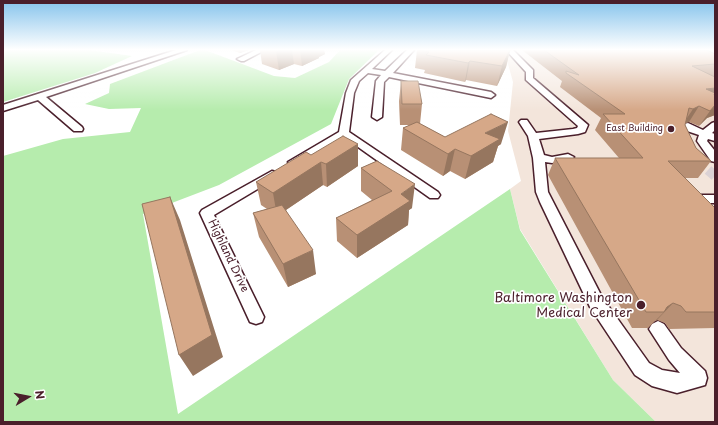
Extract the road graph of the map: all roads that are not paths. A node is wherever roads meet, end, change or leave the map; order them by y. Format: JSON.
{"nodes":[{"id":1,"x":123,"y":70,"type":"edge"},
{"id":2,"x":366,"y":70,"type":"joint"},
{"id":3,"x":392,"y":70,"type":"edge"},
{"id":4,"x":528,"y":70,"type":"edge"},
{"id":5,"x":388,"y":74,"type":"junction"},
{"id":6,"x":491,"y":96,"type":"dead end"},
{"id":7,"x":40,"y":97,"type":"junction"},
{"id":8,"x":3,"y":108,"type":"edge"},
{"id":9,"x":377,"y":117,"type":"dead end"},
{"id":10,"x":524,"y":122,"type":"dead end"},
{"id":11,"x":715,"y":125,"type":"edge"},
{"id":12,"x":688,"y":126,"type":"edge"},
{"id":13,"x":78,"y":129,"type":"dead end"},
{"id":14,"x":344,"y":133,"type":"junction"},
{"id":15,"x":533,"y":136,"type":"junction"},
{"id":16,"x":715,"y":138,"type":"edge"},
{"id":17,"x":700,"y":142,"type":"junction"},
{"id":18,"x":568,"y":157,"type":"edge"},
{"id":19,"x":539,"y":158,"type":"junction"},
{"id":20,"x":711,"y":161,"type":"tunnel mouth"},
{"id":21,"x":434,"y":195,"type":"dead end"},
{"id":22,"x":715,"y":199,"type":"edge"},
{"id":23,"x":715,"y":221,"type":"edge"},
{"id":24,"x":256,"y":317,"type":"dead end"},
{"id":25,"x":658,"y":329,"type":"dead end"}],
"edges":[{"from":1,"to":7,"type":"street"},
{"from":2,"to":5,"type":"street"},
{"from":2,"to":14,"type":"street"},
{"from":3,"to":5,"type":"street"},
{"from":4,"to":15,"type":"street"},
{"from":5,"to":6,"type":"street"},
{"from":5,"to":9,"type":"street"},
{"from":7,"to":8,"type":"street"},
{"from":7,"to":13,"type":"street"},
{"from":10,"to":15,"type":"street"},
{"from":11,"to":17,"type":"street"},
{"from":12,"to":17,"type":"street"},
{"from":14,"to":21,"type":"street"},
{"from":14,"to":24,"type":"street","name":"Highland Drive"},
{"from":15,"to":19,"type":"street"},
{"from":16,"to":17,"type":"street"},
{"from":17,"to":20,"type":"street"},
{"from":18,"to":19,"type":"street"},
{"from":19,"to":25,"type":"street"},
{"from":22,"to":23,"type":"street"}]}
